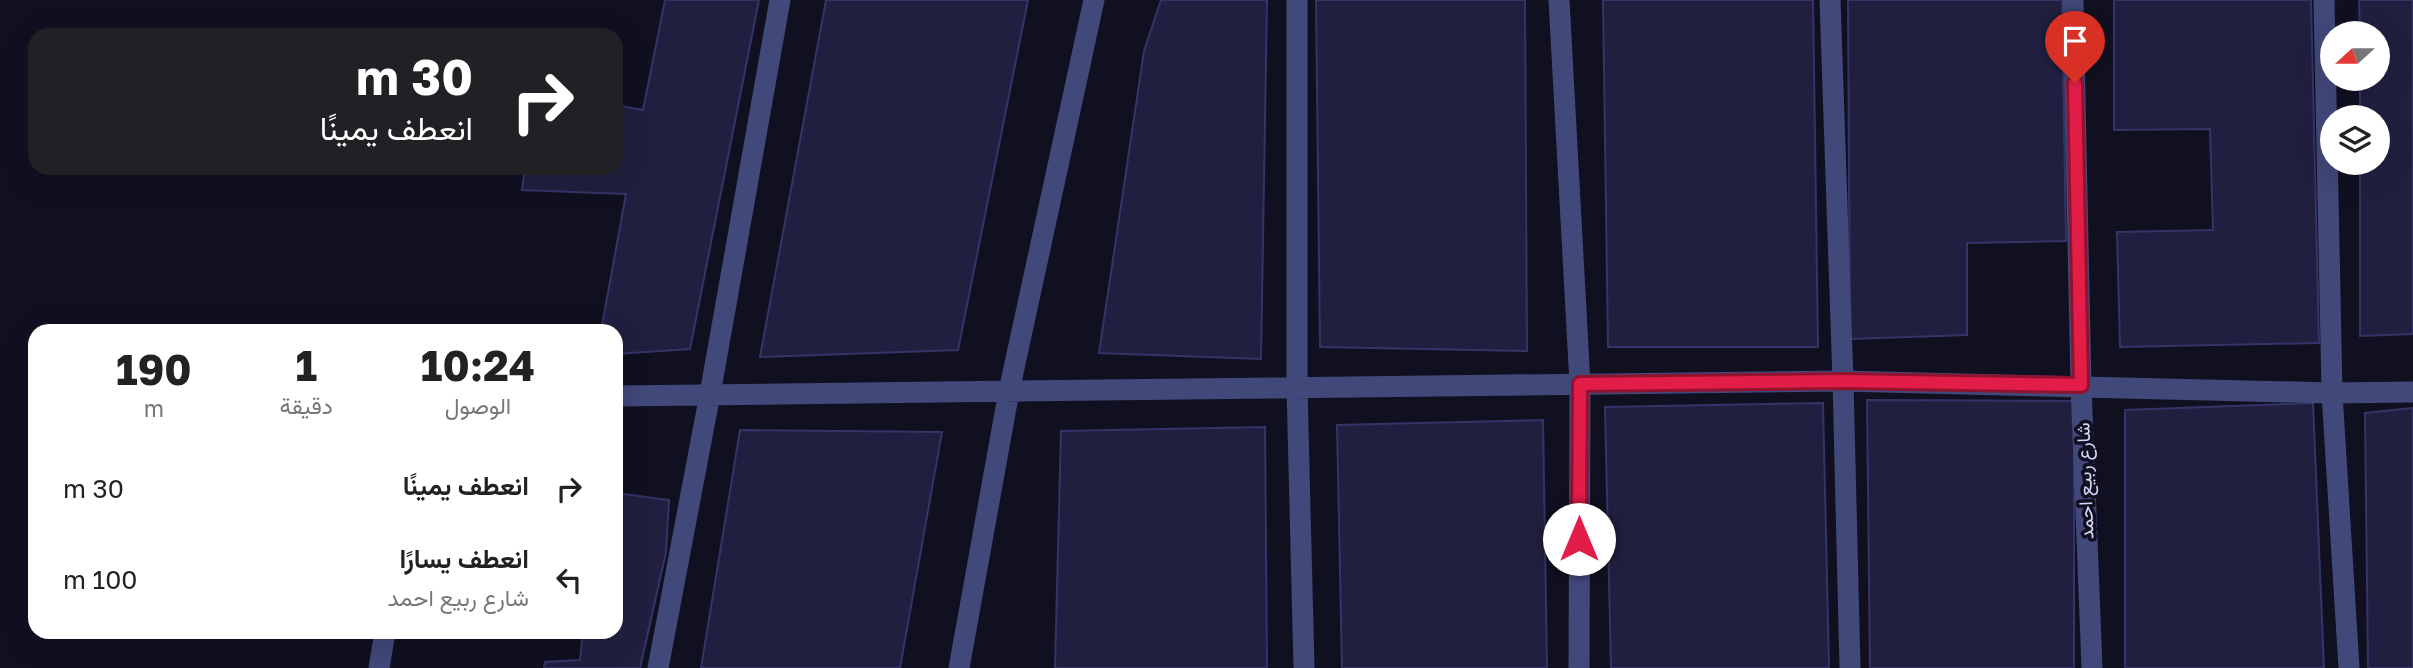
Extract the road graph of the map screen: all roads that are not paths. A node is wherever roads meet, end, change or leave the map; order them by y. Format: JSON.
{"nodes":[{"id":1,"x":780,"y":0,"type":"edge"},
{"id":2,"x":1094,"y":0,"type":"edge"},
{"id":3,"x":1297,"y":0,"type":"edge"},
{"id":4,"x":1559,"y":0,"type":"edge"},
{"id":5,"x":1830,"y":0,"type":"edge"},
{"id":6,"x":2073,"y":0,"type":"edge"},
{"id":7,"x":2324,"y":0,"type":"edge"},
{"id":8,"x":1843,"y":381,"type":"junction"},
{"id":9,"x":1580,"y":384,"type":"junction"},
{"id":10,"x":2081,"y":385,"type":"junction"},
{"id":11,"x":1297,"y":387,"type":"junction"},
{"id":12,"x":1009,"y":391,"type":"junction"},
{"id":13,"x":2413,"y":392,"type":"edge"},
{"id":14,"x":2332,"y":393,"type":"junction"},
{"id":15,"x":710,"y":394,"type":"junction"},
{"id":16,"x":623,"y":396,"type":"edge"},
{"id":17,"x":384,"y":639,"type":"edge"},
{"id":18,"x":379,"y":668,"type":"edge"},
{"id":19,"x":658,"y":668,"type":"edge"},
{"id":20,"x":959,"y":668,"type":"edge"},
{"id":21,"x":1304,"y":668,"type":"edge"},
{"id":22,"x":1579,"y":668,"type":"edge"},
{"id":23,"x":1850,"y":668,"type":"edge"},
{"id":24,"x":2092,"y":668,"type":"edge"},
{"id":25,"x":2349,"y":668,"type":"edge"}],
"edges":[{"from":1,"to":15,"type":"street"},
{"from":2,"to":12,"type":"street"},
{"from":3,"to":11,"type":"street"},
{"from":4,"to":9,"type":"street"},
{"from":5,"to":8,"type":"street"},
{"from":6,"to":10,"type":"street","name":"شارع ربيع احمد"},
{"from":7,"to":14,"type":"street"},
{"from":8,"to":9,"type":"street"},
{"from":8,"to":10,"type":"street"},
{"from":8,"to":23,"type":"street"},
{"from":9,"to":11,"type":"street"},
{"from":9,"to":22,"type":"street"},
{"from":10,"to":14,"type":"street"},
{"from":10,"to":24,"type":"street","name":"شارع ربيع احمد"},
{"from":11,"to":12,"type":"street"},
{"from":11,"to":21,"type":"street"},
{"from":12,"to":15,"type":"street"},
{"from":12,"to":20,"type":"street"},
{"from":13,"to":14,"type":"street"},
{"from":14,"to":25,"type":"street"},
{"from":15,"to":16,"type":"street"},
{"from":15,"to":19,"type":"street"},
{"from":17,"to":18,"type":"street"}]}
